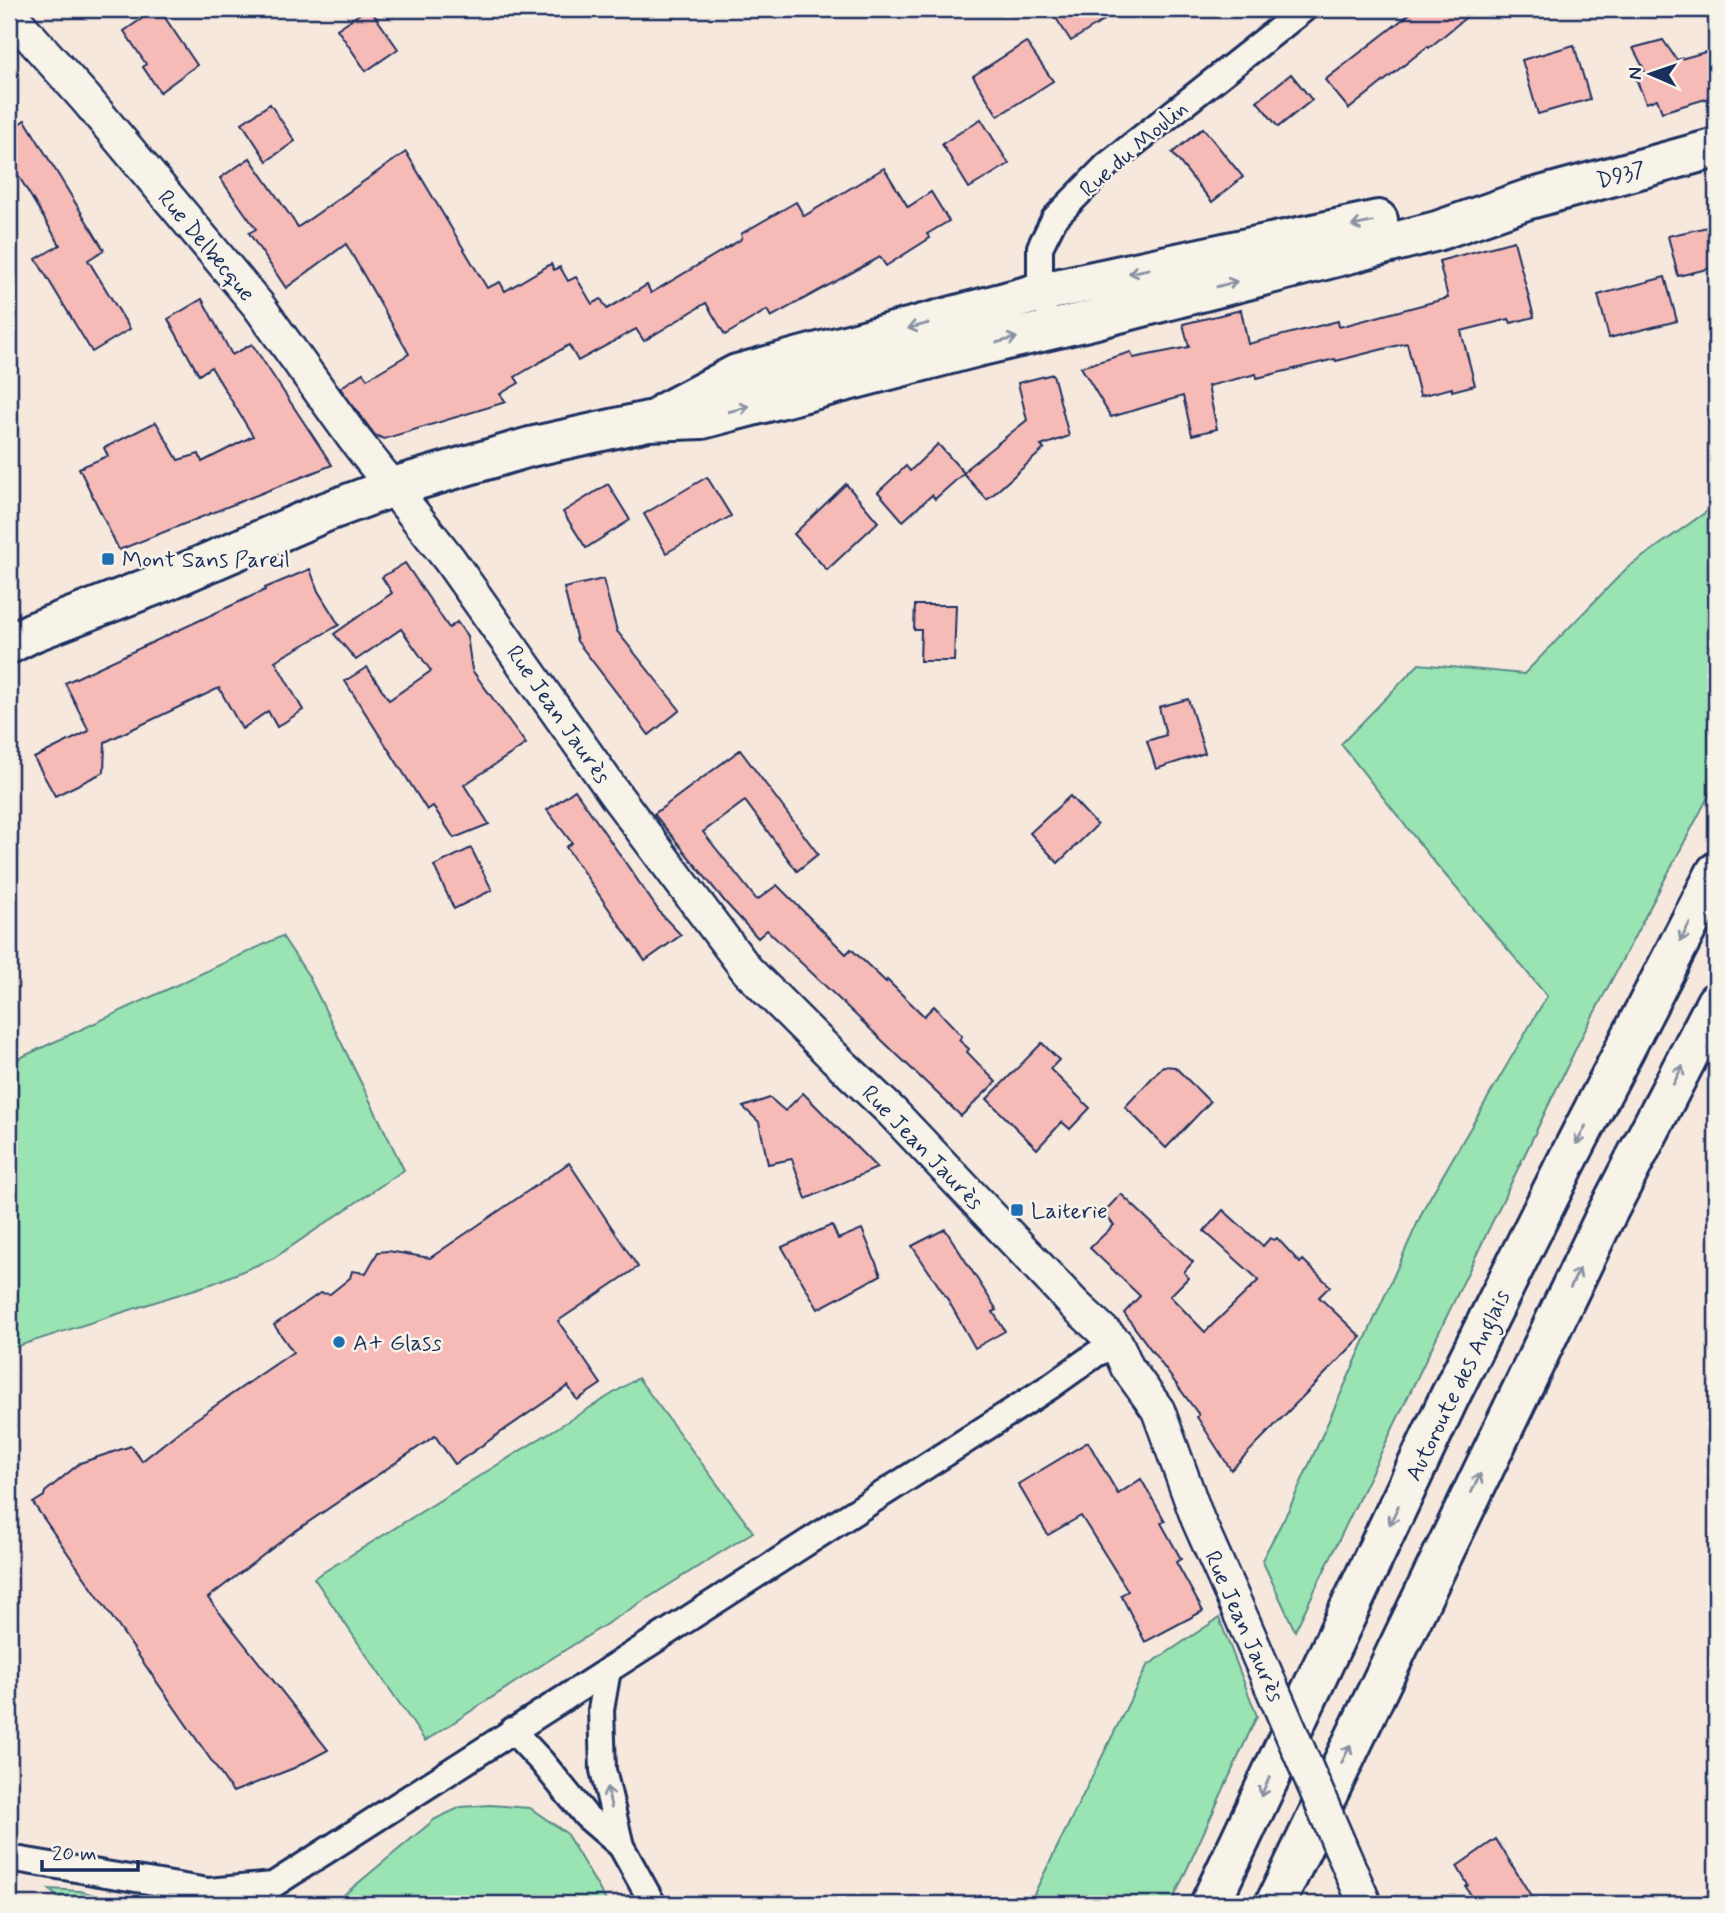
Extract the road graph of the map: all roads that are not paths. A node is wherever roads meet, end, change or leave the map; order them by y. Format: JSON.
{"nodes":[{"id":1,"x":1304,"y":9,"type":"edge"},
{"id":2,"x":9,"y":13,"type":"edge"},
{"id":3,"x":1716,"y":148,"type":"edge"},
{"id":4,"x":1526,"y":200,"type":"junction"},
{"id":5,"x":1042,"y":292,"type":"junction"},
{"id":6,"x":1050,"y":329,"type":"junction"},
{"id":7,"x":648,"y":421,"type":"junction"},
{"id":8,"x":393,"y":487,"type":"junction"},
{"id":9,"x":9,"y":644,"type":"edge"},
{"id":10,"x":1716,"y":872,"type":"edge"},
{"id":11,"x":1716,"y":1002,"type":"edge"},
{"id":12,"x":1117,"y":1344,"type":"junction"},
{"id":13,"x":608,"y":1670,"type":"junction"},
{"id":14,"x":512,"y":1730,"type":"junction"},
{"id":15,"x":621,"y":1846,"type":"junction"},
{"id":16,"x":9,"y":1858,"type":"edge"},
{"id":17,"x":653,"y":1904,"type":"edge"},
{"id":18,"x":1210,"y":1904,"type":"edge"},
{"id":19,"x":1275,"y":1904,"type":"edge"},
{"id":20,"x":1365,"y":1904,"type":"edge"}],
"edges":[{"from":1,"to":5,"type":"street","name":"Rue du Moulin"},
{"from":2,"to":8,"type":"street","name":"Rue Delbecque"},
{"from":3,"to":4,"type":"main road","name":"D937"},
{"from":4,"to":5,"type":"main road","one_way":true},
{"from":6,"to":4,"type":"main road","one_way":true},
{"from":5,"to":6,"type":"street","name":"Rue du Moulin"},
{"from":5,"to":7,"type":"main road","one_way":true},
{"from":7,"to":6,"type":"main road","one_way":true},
{"from":7,"to":8,"type":"main road"},
{"from":8,"to":9,"type":"main road"},
{"from":8,"to":12,"type":"street","name":"Rue Jean Jaurès"},
{"from":10,"to":18,"type":"main road","name":"Autoroute des Anglais","one_way":true},
{"from":19,"to":11,"type":"main road","one_way":true},
{"from":12,"to":13,"type":"street"},
{"from":12,"to":20,"type":"street","name":"Rue Jean Jaurès","bridge":true},
{"from":13,"to":14,"type":"street"},
{"from":15,"to":13,"type":"street","one_way":true},
{"from":14,"to":15,"type":"street"},
{"from":14,"to":16,"type":"street"},
{"from":15,"to":17,"type":"street"}]}
